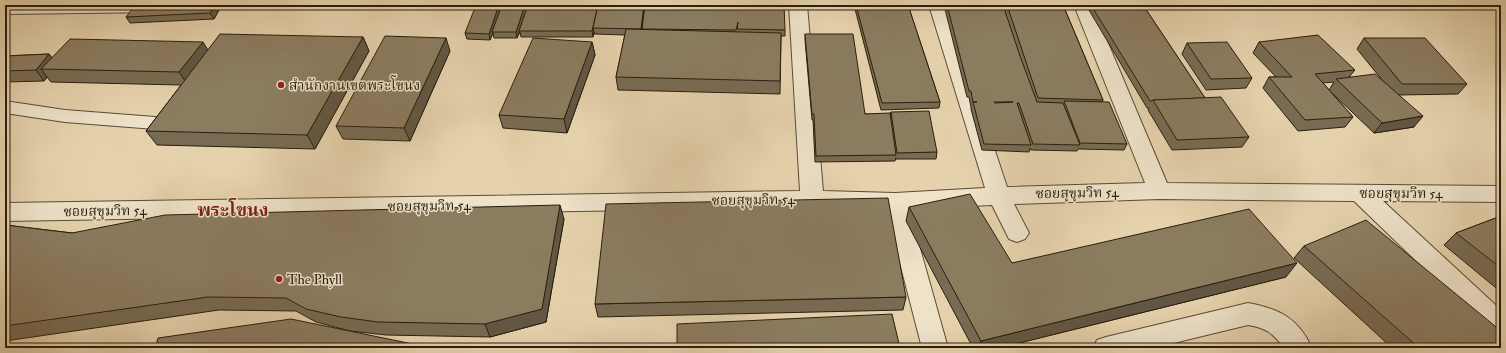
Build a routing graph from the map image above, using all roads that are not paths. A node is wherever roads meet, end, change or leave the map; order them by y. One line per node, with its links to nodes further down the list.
1 (798, 5): 12 (street)
2 (938, 5): 11 (street)
3 (1083, 5): 8 (street)
4 (180, 7): 5 (street)
5 (5, 9)
6 (5, 107): 7 (lane)
7 (155, 123)
8 (1159, 191): 9 (street, ซอยสุขุมวิท 54); 11 (street, ซอยสุขุมวิท 54)
9 (1360, 193): 10 (street, ซอยสุขุมวิท 54); 16 (street)
10 (1501, 194)
11 (998, 196): 13 (street, ซอยสุขุมวิท 54); 15 (street)
12 (812, 199): 13 (street, ซอยสุขุมวิท 54); 14 (street, ซอยสุขุมวิท 54)
13 (894, 201): 17 (street)
14 (5, 212)
15 (1017, 233)
16 (1501, 326)
17 (935, 348)
18 (1106, 348): 19 (street)
19 (1299, 348)

